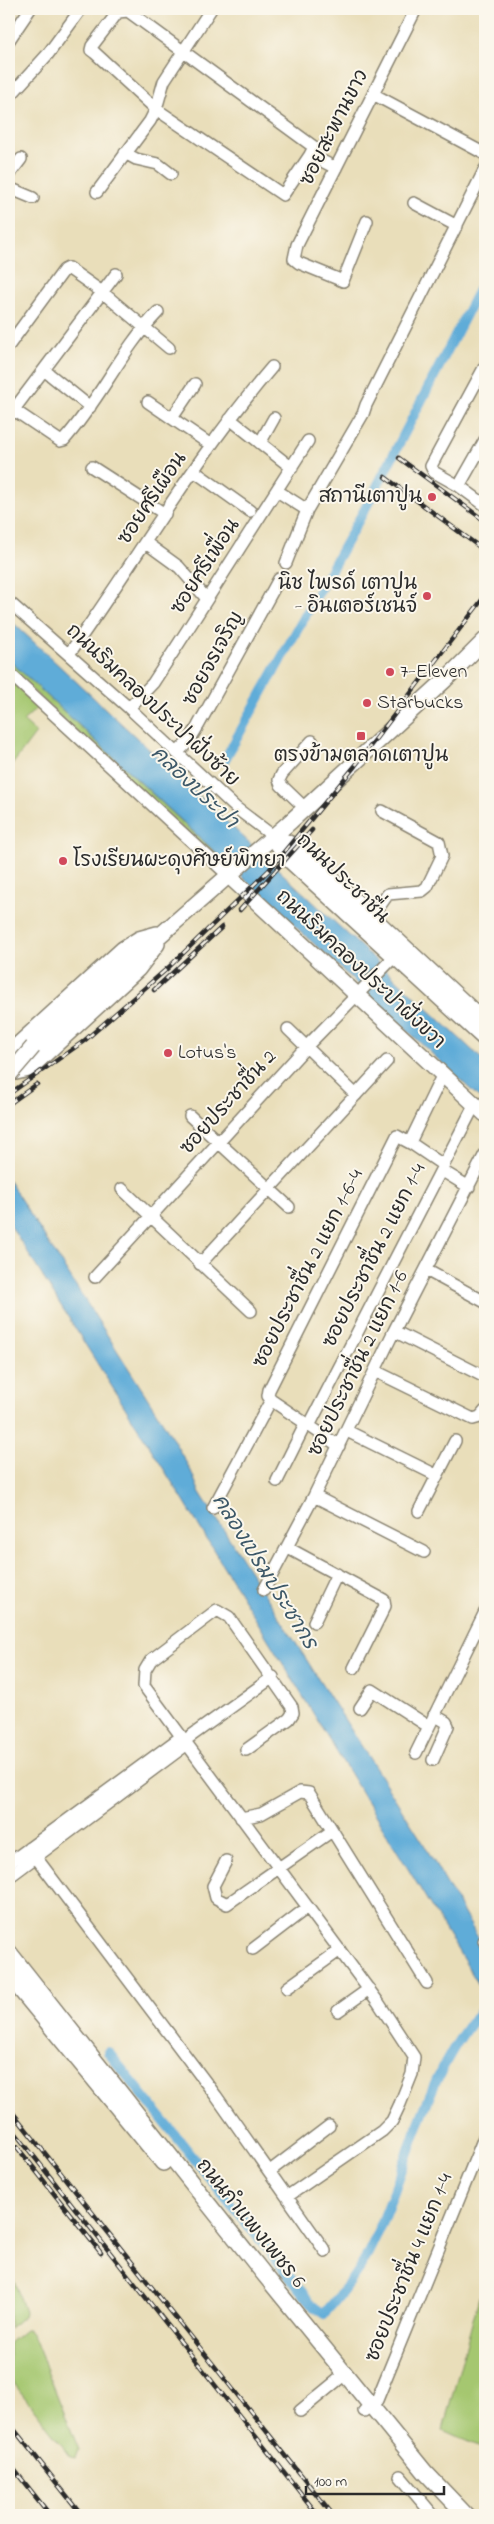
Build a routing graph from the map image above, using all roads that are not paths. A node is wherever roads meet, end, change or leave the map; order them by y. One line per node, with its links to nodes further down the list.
1 (30, 9): 5 (street)
2 (81, 9): 7 (street)
3 (211, 9): 6 (street)
4 (416, 9): 8 (street, ซอยสะพานขาว)
5 (9, 40)
6 (185, 51): 9 (street); 9 (street); 12 (street)
7 (9, 94)
8 (373, 94): 11 (street); 14 (street, ซอยสะพานขาว)
9 (156, 109): 10 (street); 12 (street)
10 (125, 153): 16 (street); 19 (street)
11 (485, 154)
12 (310, 155): 14 (street)
13 (21, 159): 17 (street)
14 (336, 168): 22 (street, ซอยสะพานขาว)
15 (485, 169): 23 (street)
16 (171, 174)
17 (9, 175)
18 (9, 188): 20 (street)
19 (97, 192)
20 (33, 198)
21 (414, 202): 23 (street)
22 (368, 221)
23 (457, 226): 50 (street)
24 (116, 274): 25 (street)
25 (102, 292): 27 (street); 28 (street); 32 (street)
26 (158, 312): 27 (street)
27 (144, 327): 29 (street); 35 (street)
28 (9, 345)
29 (169, 348)
30 (485, 366): 47 (street)
31 (272, 367): 39 (street, ซอยศรีเผือน)
32 (44, 370): 35 (street); 36 (street)
33 (195, 384): 37 (street)
34 (148, 402): 37 (street)
35 (90, 406): 36 (street)
36 (11, 413)
37 (172, 418): 43 (street)
38 (274, 418): 42 (street)
39 (230, 419): 42 (street); 43 (street, ซอยศรีเผือน)
40 (485, 440): 47 (street)
41 (308, 441): 45 (street, ซอยศรีเพื่อน)
42 (260, 443): 45 (street)
43 (211, 445): 46 (street, ซอยศรีเผือน)
44 (92, 467): 52 (street)
45 (292, 468): 56 (street, ซอยศรีเพื่อน)
46 (194, 471): 51 (street); 52 (street, ซอยศรีเผือน)
47 (459, 486): 49 (street)
48 (282, 494): 50 (street)
49 (485, 505)
50 (307, 510): 54 (street)
51 (250, 511)
52 (165, 514): 53 (street, ซอยศรีเผือน)
53 (146, 544): 56 (street); 59 (street, ซอยศรีเผือน)
54 (286, 563)
55 (280, 579): 63 (street, ซอยจรเจริญ)
56 (207, 599): 61 (street, ซอยศรีเพื่อน)
57 (9, 602): 59 (street, ถนนริมคลองประปาฝั่งซ้าย)
58 (485, 640): 64 (street)
59 (69, 654): 61 (street, ถนนริมคลองประปาฝั่งซ้าย)
60 (9, 672): 67 (street, ถนนริมคลองประปาฝั่งขวา)
61 (129, 708): 63 (street, ถนนริมคลองประปาฝั่งซ้าย)
62 (312, 740): 64 (street)
63 (177, 753): 66 (street, ถนนริมคลองประปาฝั่งซ้าย)
64 (305, 808): 66 (street)
65 (382, 811): 68 (street)
66 (273, 836): 67 (street); 68 (street, ถนนประชาชื่น); 70 (street, ถนนประชาชื่น)
67 (231, 874): 69 (street); 71 (street, ถนนริมคลองประปาฝั่งขวา)
68 (372, 918): 72 (street, ถนนประชาชื่น)
69 (163, 932): 76 (street); 77 (street); 79 (street)
70 (390, 961): 71 (street, ซอยประชาชื่น 2); 74 (street, ถนนประชาชื่น)
71 (359, 994): 75 (street, ซอยประชาชื่น 2); 80 (street, ถนนริมคลองประปาฝั่งขวา)
72 (485, 1022)
73 (288, 1029): 75 (street)
74 (485, 1038)
75 (307, 1046): 82 (street); 85 (street, ซอยประชาชื่น 2)
76 (33, 1047): 79 (street, bridge); 81 (street, bridge)
77 (9, 1053)
78 (387, 1061): 82 (street)
79 (9, 1067)
80 (443, 1074): 83 (street, ถนนริมคลองประปาฝั่งขวา); 86 (street)
81 (9, 1075)
82 (356, 1095): 91 (street)
83 (480, 1109): 88 (street, ซอยประชาชื่น 2 แยก 1-4)
84 (190, 1116): 85 (street)
85 (219, 1142): 91 (street); 93 (street, ซอยประชาชื่น 2)
86 (412, 1144): 88 (street); 102 (street, ซอยประชาชื่น 2 แยก 1-6-4)
87 (485, 1154): 89 (street, ซอยประชาชื่น 2 แยก 1-6)
88 (442, 1168): 89 (street); 104 (street, ซอยประชาชื่น 2 แยก 1-4)
89 (468, 1187): 95 (street, ซอยประชาชื่น 2 แยก 1-6)
90 (122, 1189): 93 (street)
91 (270, 1190): 92 (street); 94 (street)
92 (289, 1207)
93 (151, 1216): 94 (street); 96 (street, ซอยประชาชื่น 2)
94 (200, 1264): 98 (street)
95 (426, 1270): 97 (street); 99 (street, ซอยประชาชื่น 2 แยก 1-6)
96 (95, 1277)
97 (485, 1302)
98 (251, 1312)
99 (394, 1331): 100 (street, ซอยประชาชื่น 2 แยก 1-6); 101 (street)
100 (375, 1372): 103 (street); 105 (street, ซอยประชาชื่น 2 แยก 1-6)
101 (485, 1377)
102 (271, 1400): 104 (street, ซอยประชาชื่น 2 แยก 1-6-4); 111 (street)
103 (485, 1411)
104 (307, 1425): 107 (street, ซอยประชาชื่น 2 แยก 1-6-4); 109 (street, ซอยประชาชื่น 2 แยก 1-4)
105 (347, 1431): 107 (street, ซอยประชาชื่น 2 แยก 1-6); 108 (street)
106 (455, 1441): 108 (street)
107 (339, 1446): 110 (street, ซอยประชาชื่น 2 แยก 1-6)
108 (436, 1475): 112 (street)
109 (277, 1482)
110 (314, 1496): 113 (street, ซอยประชาชื่น 2 แยก 1-6); 114 (street)
111 (213, 1508)
112 (419, 1511)
113 (288, 1548): 115 (street); 116 (street, ซอยประชาชื่น 2 แยก 1-6)
114 (424, 1552)
115 (337, 1574): 118 (street); 119 (street)
116 (264, 1590)
117 (485, 1612): 122 (street)
118 (314, 1622)
119 (354, 1668)
120 (272, 1677): 124 (street); 124 (street); 125 (street)
121 (360, 1708): 123 (street)
122 (434, 1715): 123 (street); 127 (street)
123 (428, 1726): 126 (street)
124 (184, 1741): 128 (street); 130 (street)
125 (246, 1750)
126 (416, 1753)
127 (433, 1760)
128 (242, 1818): 129 (street); 133 (street)
129 (332, 1831): 133 (street); 140 (street)
130 (32, 1852): 132 (street); 134 (street); 146 (street)
131 (226, 1861): 133 (street)
132 (9, 1863)
133 (278, 1868): 135 (street)
134 (9, 1877)
135 (308, 1907): 136 (street); 137 (street)
136 (253, 1948)
137 (340, 1950): 141 (street); 142 (street)
138 (9, 1952): 150 (street, ถนนกำแพงเพชร 6)
139 (9, 1976): 149 (street, ถนนกำแพงเพชร 6)
140 (427, 1983)
141 (287, 1988)
142 (369, 1989): 143 (street); 147 (street)
143 (338, 2011)
144 (329, 2126): 146 (street)
145 (485, 2135): 150 (street, ซอยประชาชื่น 4 แยก 1-4)
146 (270, 2171): 147 (street)
147 (288, 2196): 148 (street)
148 (325, 2251)
149 (339, 2379): 150 (street, ถนนกำแพงเพชร 6); 151 (street)
150 (368, 2408): 154 (street, ถนนกำแพงเพชร 6); 155 (street, ถนนกำแพงเพชร 6)
151 (300, 2411)
152 (400, 2476): 153 (street)
153 (433, 2515)
154 (453, 2515)
155 (466, 2515)

